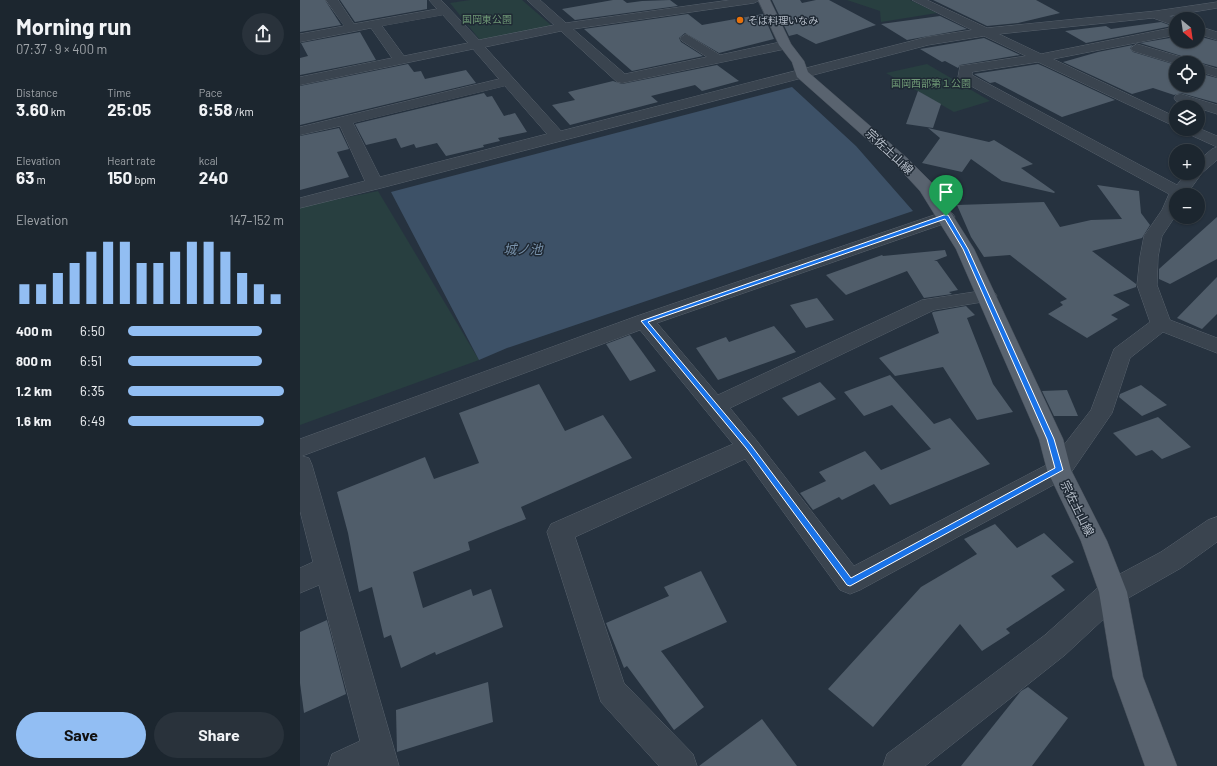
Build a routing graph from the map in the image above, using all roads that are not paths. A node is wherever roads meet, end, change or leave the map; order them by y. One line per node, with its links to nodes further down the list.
1 (332, 0): 14 (street)
2 (435, 0): 9 (street)
3 (754, 0): 13 (street)
4 (764, 0): 23 (main road, 宗佐土山線)
5 (918, 0): 15 (street)
6 (552, 1): 7 (street)
7 (536, 2): 13 (street)
8 (1217, 5): 10 (street)
9 (445, 11): 12 (street); 22 (street)
10 (1154, 14): 11 (street); 15 (street)
11 (1169, 19)
12 (374, 24): 14 (street); 29 (street)
13 (563, 27): 22 (street); 26 (street)
14 (351, 28): 19 (street)
15 (985, 32): 27 (street); 32 (street)
16 (1169, 32): 21 (street)
17 (1205, 32): 18 (street)
18 (1217, 36)
19 (300, 38)
20 (686, 38): 26 (street)
21 (1124, 41): 25 (street); 27 (street)
22 (477, 44): 29 (street); 34 (street)
23 (785, 45): 26 (street); 32 (main road, 宗佐土山線)
24 (1137, 48): 25 (street)
25 (1152, 55): 28 (street)
26 (716, 58)
27 (1040, 58): 37 (street); 48 (street)
28 (1169, 59)
29 (400, 60): 33 (street)
30 (1205, 68): 31 (street)
31 (1217, 73)
32 (802, 74): 40 (street); 51 (main road, 宗佐土山線)
33 (300, 81)
34 (508, 81): 38 (street); 40 (street)
35 (1181, 98): 36 (street)
36 (1217, 110)
37 (1169, 120)
38 (345, 122): 39 (street); 46 (street)
39 (300, 131)
40 (557, 136): 46 (street)
41 (1204, 136): 42 (street)
42 (1217, 142)
43 (1217, 152): 44 (street)
44 (1205, 163)
45 (1189, 180): 47 (street)
46 (374, 185): 49 (street)
47 (1182, 188)
48 (1169, 191)
49 (300, 203)
50 (1169, 213): 54 (street)
51 (946, 216): 52 (main road, 宗佐土山線); 53 (street)
52 (987, 296): 56 (street); 60 (main road, 宗佐土山線)
53 (644, 321): 56 (street); 58 (street)
54 (1161, 324): 55 (street); 60 (street)
55 (1217, 346)
56 (715, 406): 57 (street)
57 (749, 447): 60 (street); 67 (street)
58 (300, 448)
59 (300, 465): 62 (street)
60 (1059, 470): 64 (main road, 宗佐土山線)
61 (1217, 528): 64 (street)
62 (329, 568): 63 (street); 65 (street)
63 (300, 581)
64 (1113, 592): 68 (street); 69 (main road, 宗佐土山線)
65 (380, 757): 66 (street)
66 (344, 766)
67 (681, 766)
68 (899, 766)
69 (1161, 766)

